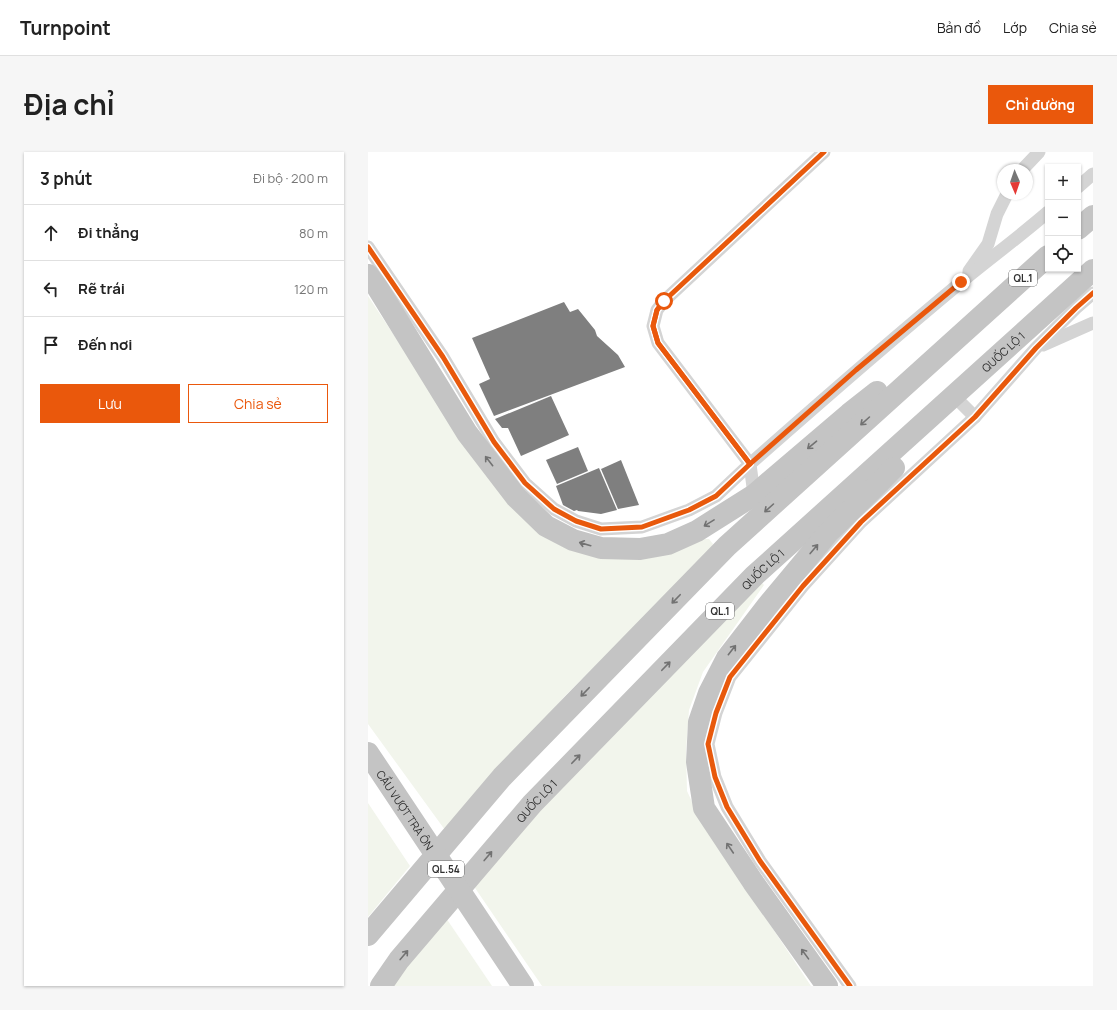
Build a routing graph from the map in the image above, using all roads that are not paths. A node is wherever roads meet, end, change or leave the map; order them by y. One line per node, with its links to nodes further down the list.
1 (824, 152): 21 (street)
2 (1039, 152): 3 (street)
3 (1028, 164)
4 (1093, 174): 5 (street)
5 (1081, 184)
6 (1004, 200): 15 (street)
7 (1045, 215): 15 (street)
8 (1093, 216): 9 (highway)
9 (1081, 226)
10 (368, 247): 21 (street)
11 (1045, 259): 17 (highway, QL.1)
12 (1093, 270): 20 (highway, QUỐC LỘ 1 / QL.1)
13 (1093, 273): 20 (highway)
14 (368, 275): 22 (highway, one-way to 14)
15 (961, 282): 21 (street)
16 (1093, 294): 19 (street)
17 (998, 300): 22 (highway, one-way to 22); 24 (highway, QL.1, one-way to 24)
18 (1093, 322): 19 (street)
19 (1036, 348): 20 (street)
20 (963, 405): 25 (highway, QUỐC LỘ 1 / QL.1, one-way to 20); 27 (highway, one-way to 20); 28 (street)
21 (750, 464): 22 (street)
22 (754, 495)
23 (368, 753): 26 (highway, CẦU VƯỢT TRÀ ÔN / QL.54, bridge)
24 (368, 935)
25 (381, 986)
26 (523, 986)
27 (828, 986)
28 (850, 986)

